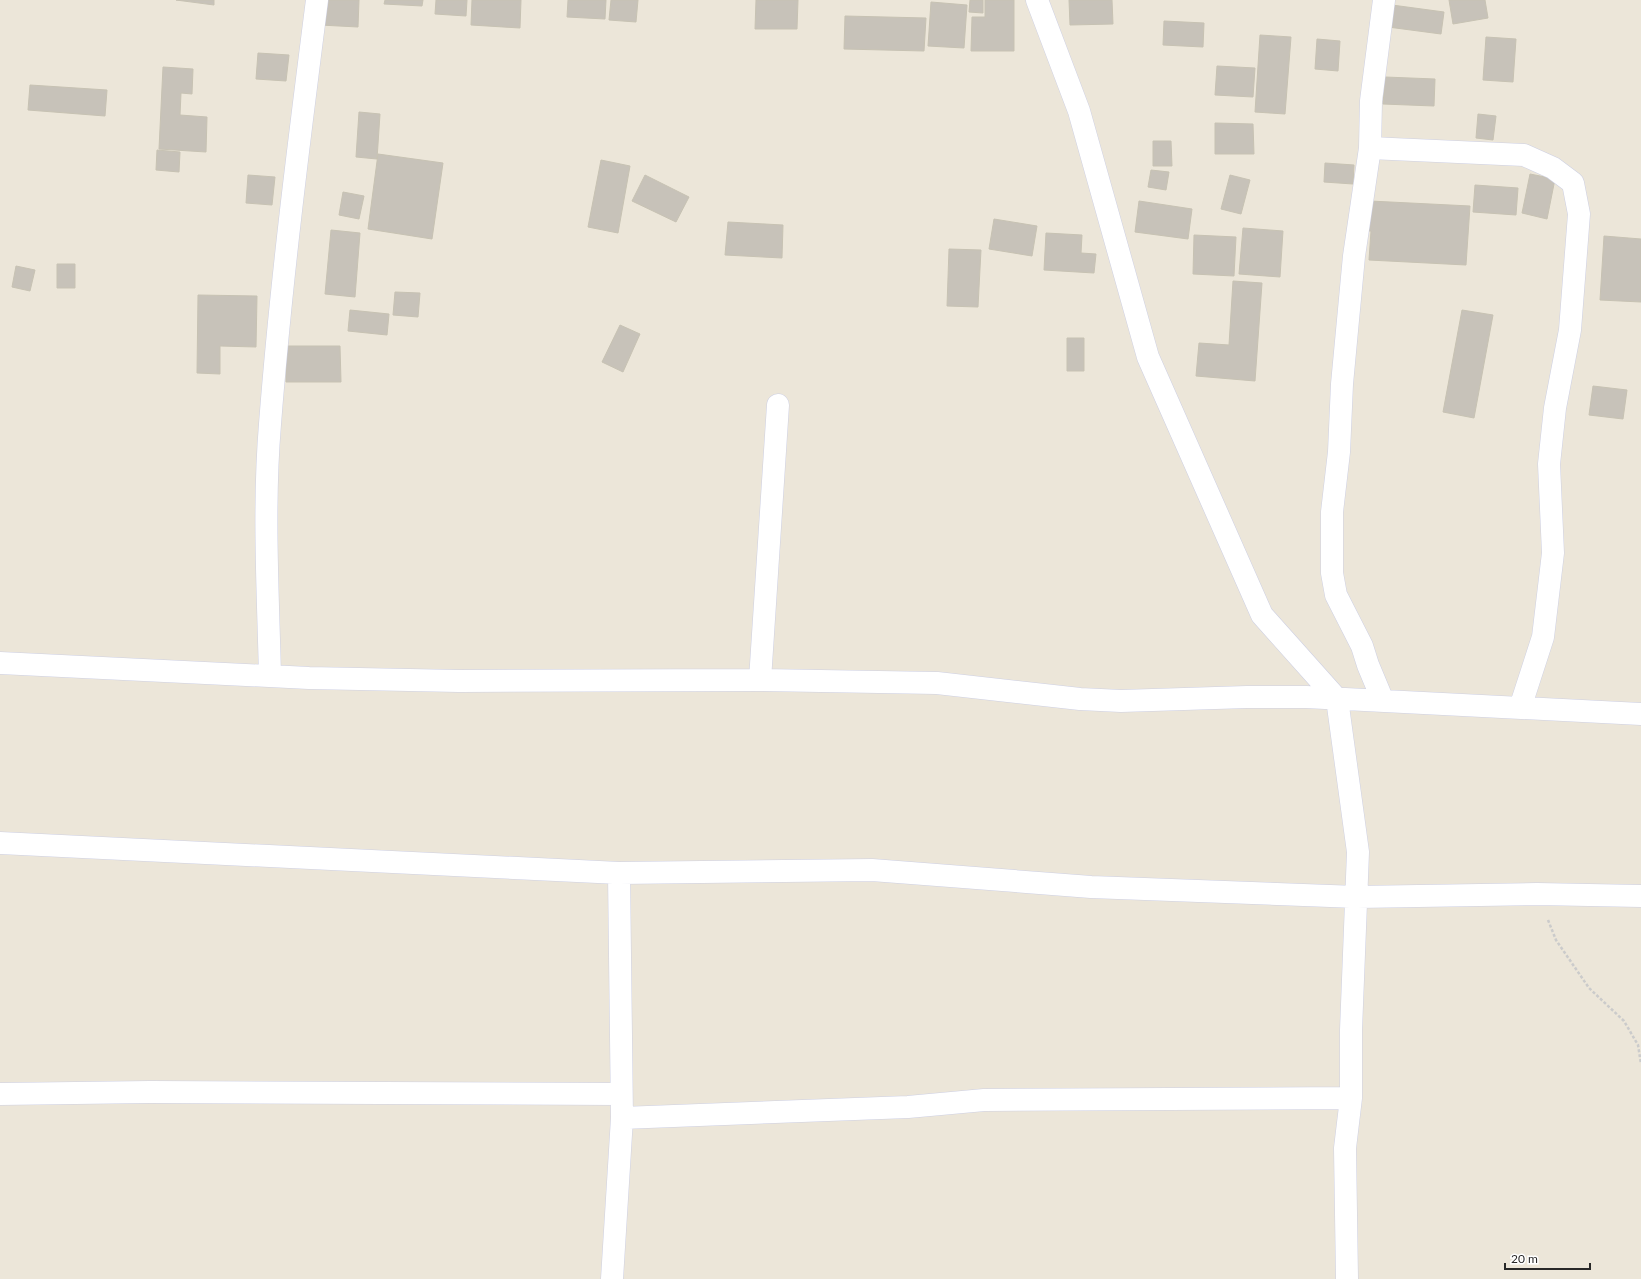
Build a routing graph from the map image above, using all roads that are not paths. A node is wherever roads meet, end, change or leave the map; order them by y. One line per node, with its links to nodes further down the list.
1 (317, 0): 7 (street)
2 (1037, 0): 9 (street)
3 (1384, 0): 4 (street)
4 (1370, 148): 10 (street); 11 (street)
5 (778, 405): 8 (street)
6 (0, 662): 7 (street)
7 (270, 676): 8 (street)
8 (760, 680): 9 (street)
9 (1337, 699): 10 (street); 16 (street)
10 (1383, 701): 11 (street)
11 (1520, 708): 12 (street)
12 (1641, 714)
13 (0, 843): 14 (street)
14 (619, 872): 16 (street); 18 (street)
15 (1641, 896): 16 (street)
16 (1357, 897): 19 (street)
17 (0, 1094): 18 (street)
18 (621, 1094): 20 (street)
19 (1351, 1098): 20 (street); 22 (street)
20 (622, 1118): 21 (street)
21 (612, 1279)
22 (1347, 1279)

